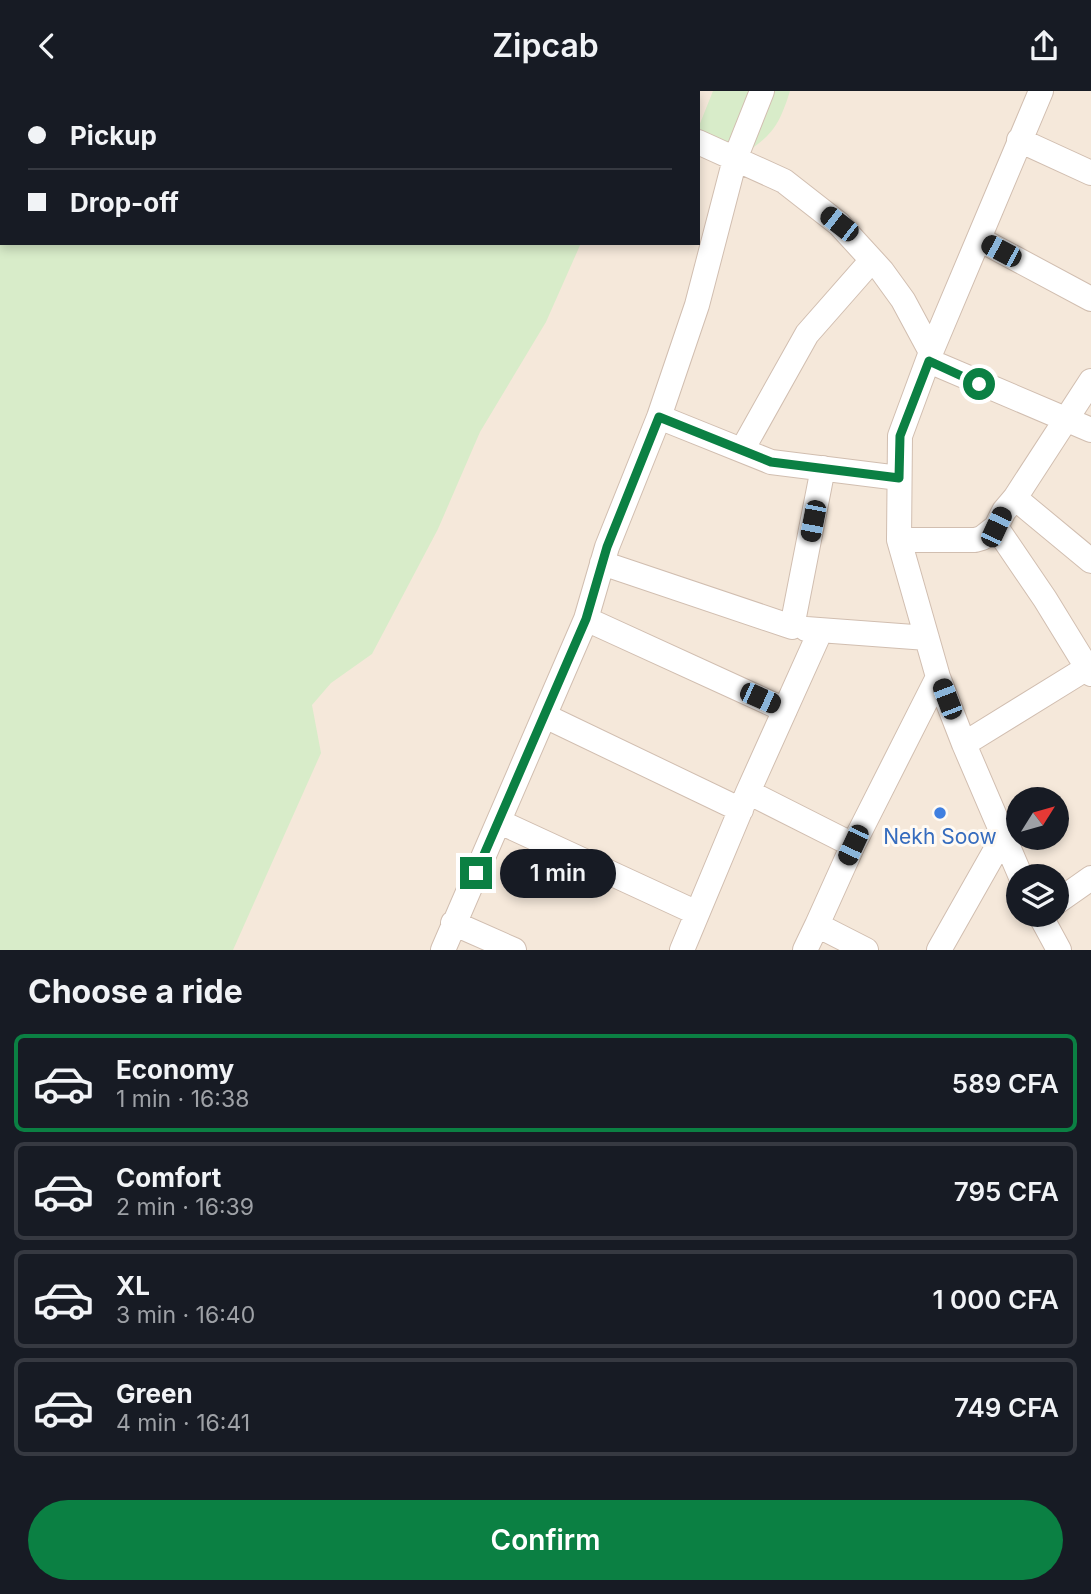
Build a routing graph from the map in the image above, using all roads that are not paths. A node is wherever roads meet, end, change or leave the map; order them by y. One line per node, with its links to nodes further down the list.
1 (762, 91): 5 (street)
2 (1041, 91): 3 (street)
3 (1019, 140): 6 (street); 7 (street)
4 (700, 143): 5 (street)
5 (735, 159): 8 (street); 12 (street)
6 (1091, 173)
7 (979, 239): 9 (street); 10 (street)
8 (872, 260): 10 (street); 15 (street)
9 (1091, 299)
10 (930, 357): 13 (street); 17 (street)
11 (1091, 381): 13 (street)
12 (659, 417): 15 (street); 22 (street)
13 (1068, 419): 14 (street); 18 (street)
14 (1091, 430)
15 (742, 450): 16 (street)
16 (823, 468): 17 (street); 24 (street)
17 (899, 478): 20 (street)
18 (1015, 498): 19 (street); 21 (street)
19 (996, 527): 20 (street); 27 (street)
20 (900, 540): 26 (street)
21 (1091, 561)
22 (602, 563): 23 (street); 24 (street)
23 (586, 619): 29 (street); 30 (street)
24 (792, 627): 25 (street)
25 (820, 632): 26 (street); 29 (street)
26 (927, 638): 28 (street)
27 (1089, 671): 31 (street)
28 (938, 677): 31 (street); 35 (street)
29 (785, 710): 32 (street)
30 (545, 716): 32 (street); 33 (street)
31 (964, 744): 34 (street)
32 (744, 801): 35 (street); 39 (street)
33 (500, 822): 39 (street); 40 (street)
34 (1003, 837): 36 (street); 48 (street)
35 (853, 845): 41 (street)
36 (1015, 864)
37 (1091, 878): 38 (street)
38 (1069, 894)
39 (697, 913): 45 (street)
40 (453, 923): 43 (street); 44 (street)
41 (817, 925): 46 (street); 47 (street)
42 (1047, 927): 49 (street)
43 (443, 950)
44 (514, 950)
45 (682, 950)
46 (805, 950)
47 (866, 950)
48 (940, 950)
49 (1059, 950)

